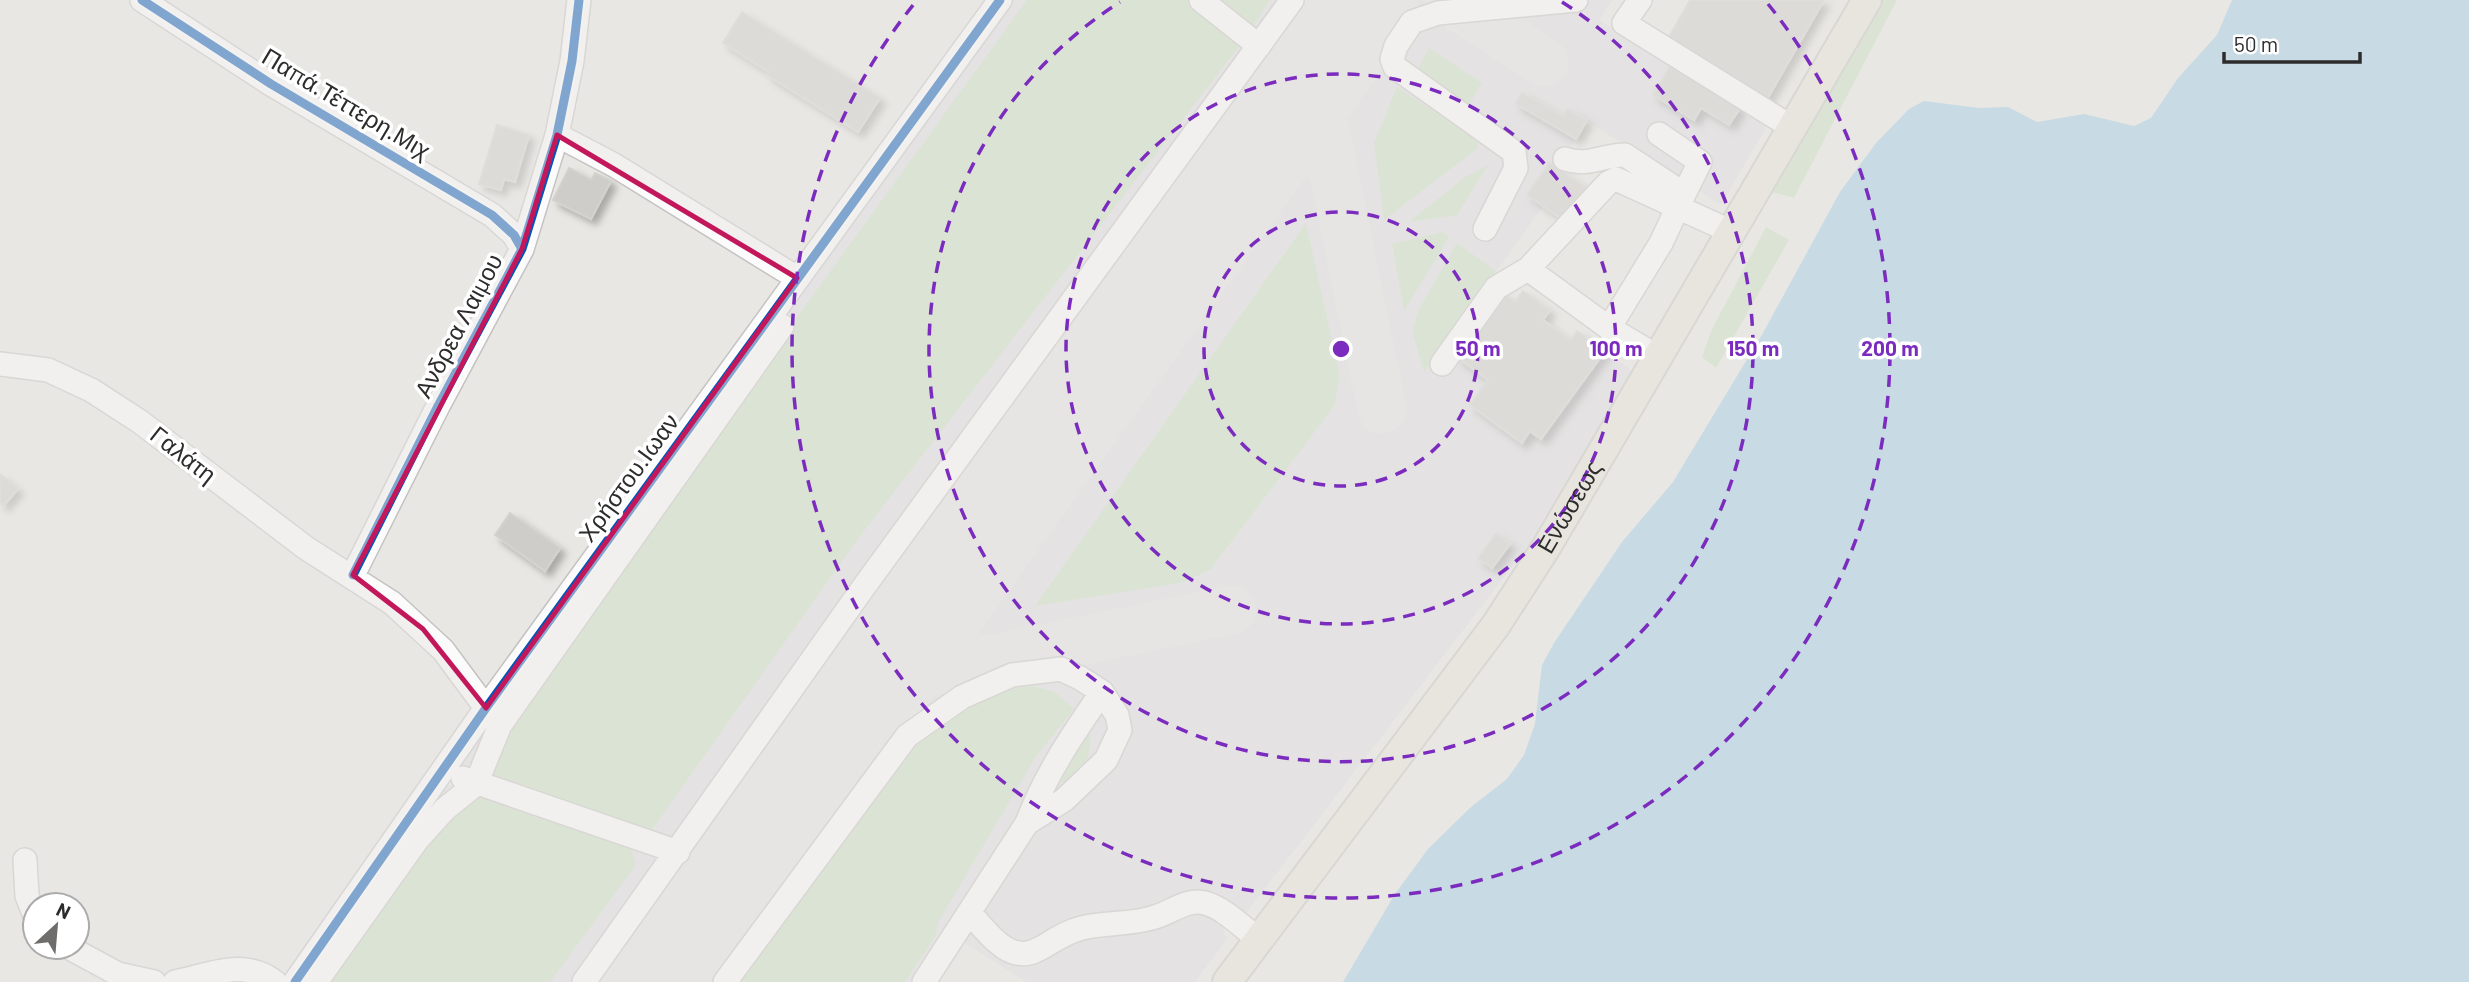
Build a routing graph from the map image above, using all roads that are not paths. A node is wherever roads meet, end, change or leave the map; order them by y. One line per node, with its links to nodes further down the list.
1 (142, 0): 18 (street, Παπά.Τέττερη.Μιχ)
2 (579, 0): 13 (street, Ανδρεα Λαιμου)
3 (1000, 0): 20 (street, Χρήστου.Ιωαν)
4 (1013, 0): 29 (street)
5 (1201, 0): 10 (street)
6 (1292, 0): 10 (street)
7 (1576, 0): 16 (street)
8 (1640, 0): 11 (street)
9 (1867, 0): 11 (main road, Ενώσεως)
10 (1259, 46): 31 (street)
11 (1793, 128): 17 (main road, Ενώσεως)
12 (1659, 134): 15 (street)
13 (557, 135): 18 (street, Ανδρεα Λαιμου); 20 (street)
14 (1565, 159): 15 (street)
15 (1682, 200): 17 (street); 19 (street); 21 (street)
16 (1485, 229)
17 (1732, 232): 22 (main road, Ενώσεως)
18 (522, 248): 25 (street, Ανδρεα Λαιμου)
19 (1528, 269): 21 (street); 24 (street)
20 (797, 278): 27 (street, Χρήστου.Ιωαν)
21 (1609, 328): 22 (street)
22 (1658, 357): 35 (main road, Ενώσεως)
23 (0, 364): 25 (street, Γαλάτη)
24 (1442, 364)
25 (353, 575): 27 (street, Γαλάτη)
26 (1102, 692): 30 (street); 30 (street); 43 (street)
27 (486, 708): 28 (street, Χρήστου.Ιωαν)
28 (446, 770): 29 (street); 40 (street, Χρήστου.Ιωαν)
29 (477, 784): 31 (street); 41 (street)
30 (1027, 824): 34 (street)
31 (678, 852): 42 (street)
32 (25, 860): 33 (street)
33 (27, 891)
34 (970, 914): 35 (street); 44 (street)
35 (1258, 939): 45 (main road, Ενώσεως)
36 (91, 959): 37 (street)
37 (153, 982)
38 (175, 982): 39 (street)
39 (275, 982)
40 (295, 982)
41 (316, 982)
42 (584, 982)
43 (725, 982)
44 (924, 982)
45 (1227, 982)

